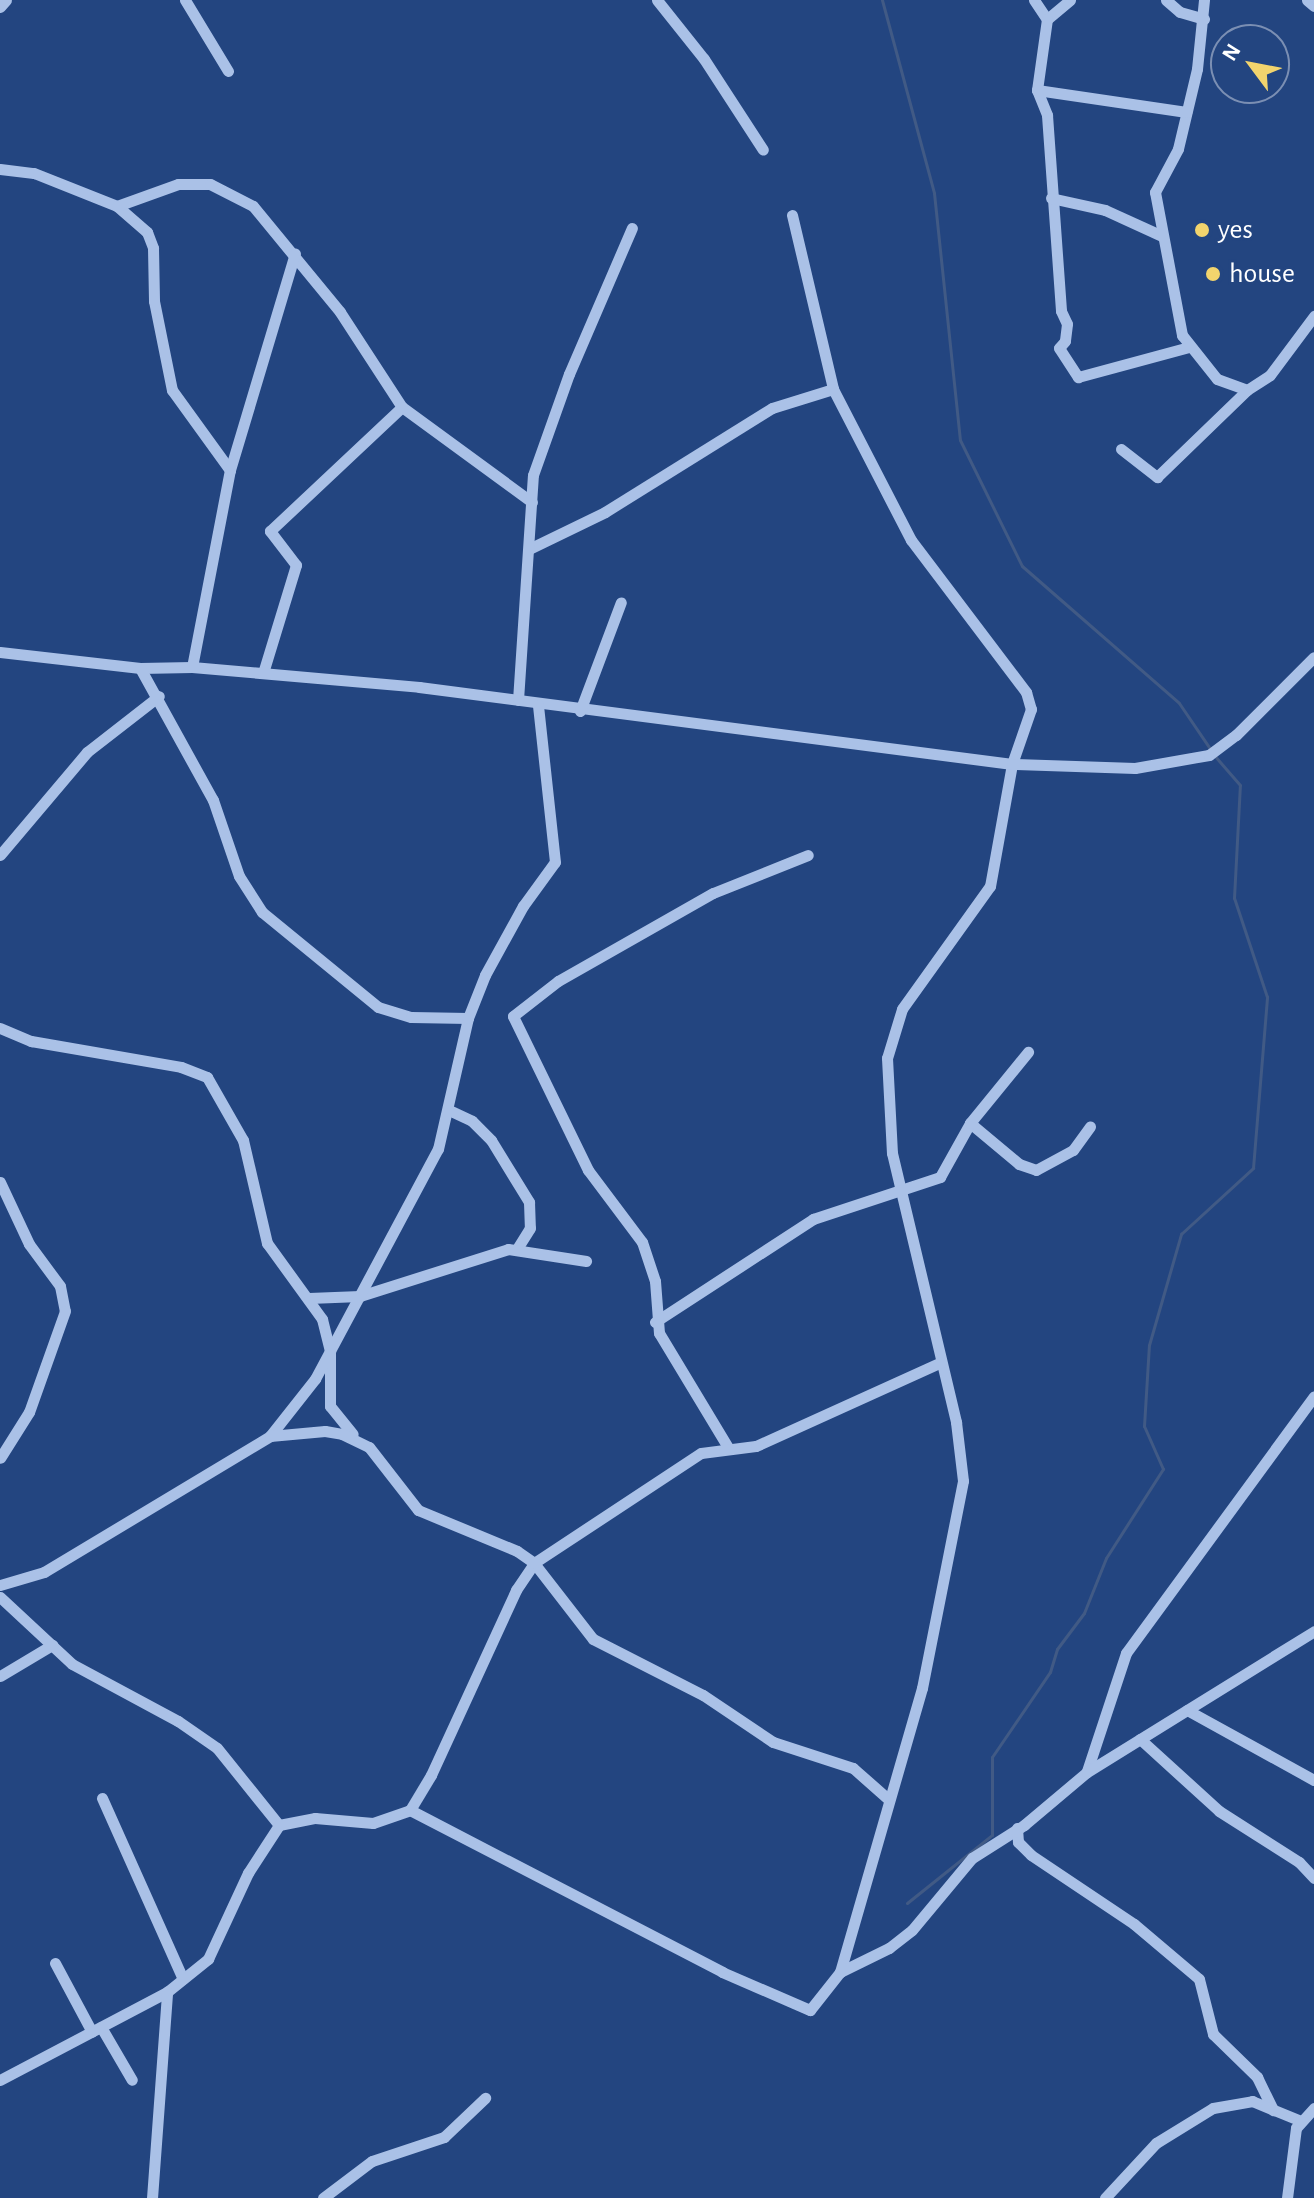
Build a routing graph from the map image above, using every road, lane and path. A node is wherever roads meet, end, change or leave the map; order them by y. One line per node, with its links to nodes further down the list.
1 (6, 0): 10 (street)
2 (185, 0): 13 (street)
3 (657, 0): 16 (street)
4 (1034, 0): 11 (street)
5 (1070, 0): 11 (street)
6 (1166, 0): 12 (street)
7 (1204, 0): 12 (street)
8 (1307, 0): 9 (street)
9 (1314, 6)
10 (0, 7)
11 (1047, 19): 14 (street)
12 (1204, 19): 15 (street)
13 (228, 71)
14 (1037, 90): 15 (street); 18 (street)
15 (1186, 112): 22 (street)
16 (763, 150)
17 (0, 169): 19 (street)
18 (1051, 198): 22 (street); 25 (street)
19 (117, 206): 23 (street); 30 (street)
20 (792, 215): 26 (street)
21 (632, 228): 31 (street)
22 (1162, 236): 25 (street)
23 (295, 254): 28 (street); 30 (street)
24 (1314, 316): 27 (street)
25 (1189, 347): 27 (street)
26 (833, 389): 32 (street); 43 (street)
27 (1247, 390): 29 (street)
28 (402, 407): 31 (street); 38 (street)
29 (1121, 449)
30 (230, 470): 36 (street)
31 (532, 502): 32 (street)
32 (531, 548): 40 (street)
33 (621, 602): 42 (street)
34 (0, 652): 37 (street)
35 (1314, 657): 43 (street)
36 (192, 667): 37 (street); 38 (street)
37 (140, 668): 39 (street)
38 (263, 673): 40 (street)
39 (159, 696): 44 (street); 46 (street)
40 (518, 700): 41 (street)
41 (538, 705): 42 (street); 46 (street)
42 (580, 711): 43 (street)
43 (1012, 764): 53 (street)
44 (0, 855)
45 (808, 855): 58 (street)
46 (468, 1018): 49 (street)
47 (0, 1028): 57 (street)
48 (1028, 1052): 50 (street)
49 (451, 1111): 54 (street); 56 (street)
50 (970, 1123): 51 (street); 53 (street)
51 (1090, 1127)
52 (0, 1182): 65 (street)
53 (901, 1189): 58 (street); 60 (street)
54 (517, 1249): 55 (street); 56 (street)
55 (586, 1261)
56 (360, 1296): 57 (street); 59 (street)
57 (309, 1298): 59 (street)
58 (655, 1322): 64 (street)
59 (330, 1352): 62 (street); 63 (street)
60 (941, 1362): 64 (street); 77 (street)
61 (1314, 1396): 74 (street)
62 (270, 1436): 63 (street); 67 (street)
63 (369, 1447): 66 (street)
64 (729, 1449): 66 (street)
65 (0, 1458)
66 (534, 1563): 77 (street); 78 (street)
67 (0, 1585)
68 (0, 1597): 70 (street)
69 (1314, 1631): 72 (street)
70 (52, 1645): 71 (street); 79 (street)
71 (0, 1676)
72 (1187, 1710): 73 (street); 75 (street)
73 (1140, 1739): 74 (street); 81 (street)
74 (1087, 1772): 80 (street)
75 (1314, 1780)
76 (102, 1798): 84 (street)
77 (888, 1799): 83 (street)
78 (410, 1810): 79 (street); 83 (street)
79 (279, 1825): 84 (street)
80 (1017, 1828): 83 (street); 91 (street)
81 (1314, 1878)
82 (55, 1963): 86 (street)
83 (840, 1972)
84 (183, 1979): 85 (street)
85 (167, 1992): 86 (street); 93 (street)
86 (97, 2029): 87 (street); 88 (street)
87 (0, 2080)
88 (132, 2080)
89 (485, 2098): 94 (street)
90 (1314, 2108): 92 (street)
91 (1273, 2110): 92 (street); 95 (street)
92 (1301, 2121): 96 (street)
93 (152, 2198)
94 (323, 2198)
95 (1105, 2198)
96 (1287, 2198)

